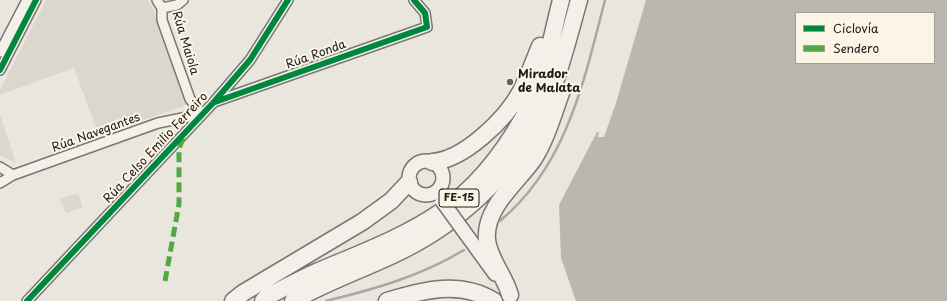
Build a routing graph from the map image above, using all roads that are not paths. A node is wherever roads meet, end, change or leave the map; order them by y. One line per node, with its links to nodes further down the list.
1 (27, 0): 10 (street)
2 (36, 0): 11 (street)
3 (183, 0): 9 (street)
4 (288, 0): 12 (street, Rúa Celso Emilio Ferreiro)
5 (414, 0): 12 (street, Rúa Ronda)
6 (579, 0): 24 (highway, FE-15)
7 (584, 0): 20 (highway)
8 (561, 3): 14 (highway); 23 (highway, FE-15)
9 (159, 4): 13 (street, Rúa Maiola)
10 (0, 52)
11 (0, 70)
12 (213, 103): 13 (street, Rúa Celso Emilio Ferreiro)
13 (202, 114): 16 (street, Rúa Navegantes); 21 (street, Rúa Celso Emilio Ferreiro)
14 (432, 162): 17 (main road); 19 (main road)
15 (0, 167): 16 (street)
16 (13, 175): 18 (street, Rúa Navegantes)
17 (409, 182): 19 (main road); 22 (highway)
18 (0, 183)
19 (439, 196): 20 (main road, bridge)
20 (512, 298)
21 (27, 301)
22 (233, 301)
23 (263, 301)
24 (293, 301)
25 (387, 301): 26 (highway)
26 (494, 301)

